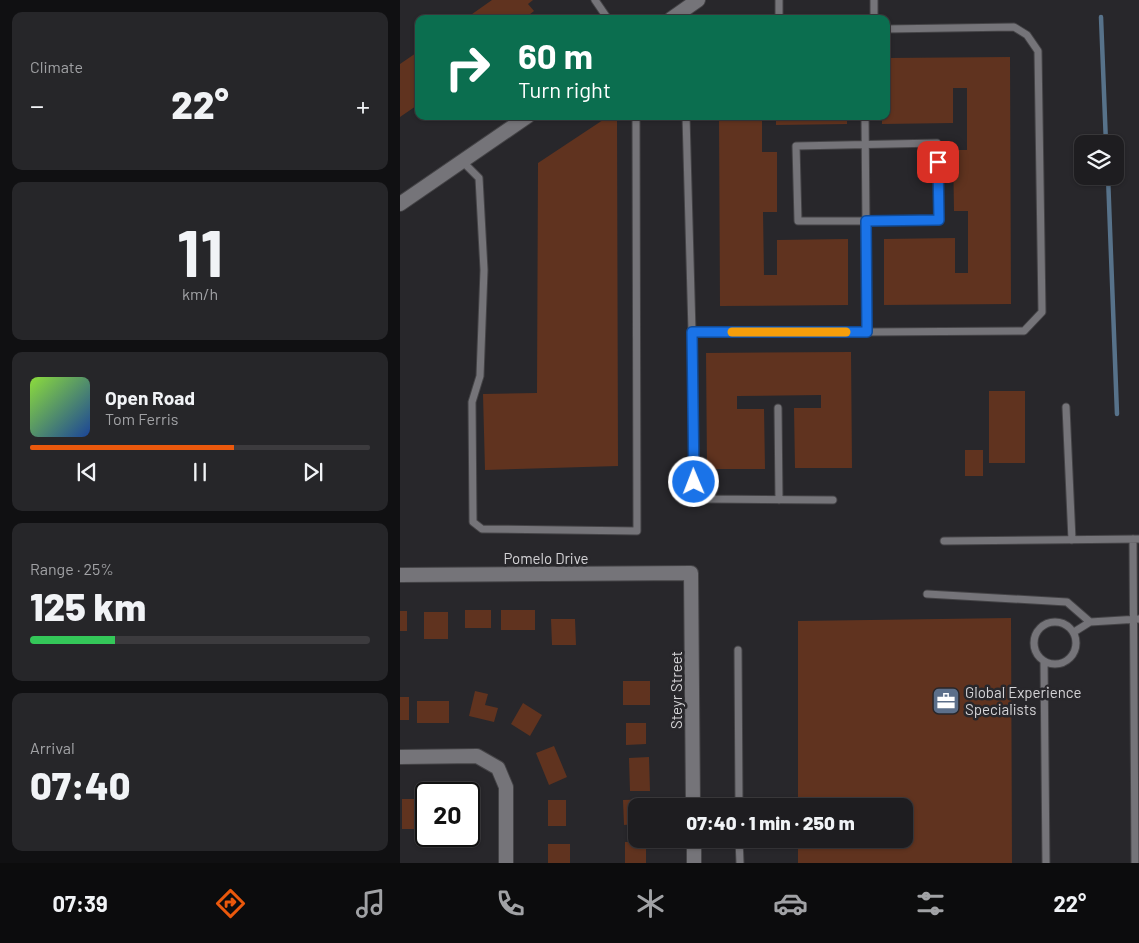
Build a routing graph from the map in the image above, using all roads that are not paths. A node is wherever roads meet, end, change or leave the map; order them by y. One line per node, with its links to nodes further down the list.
1 (595, 0): 5 (lane)
2 (698, 0): 6 (street)
3 (779, 0): 7 (lane)
4 (874, 0): 8 (lane)
5 (605, 15)
6 (677, 15)
7 (779, 15)
8 (874, 15)
9 (890, 29): 19 (lane)
10 (522, 120): 15 (street)
11 (636, 120): 15 (lane)
12 (686, 120): 18 (lane)
13 (865, 120): 14 (lane)
14 (864, 144): 17 (lane); 17 (lane); 17 (lane)
15 (462, 161): 16 (street)
16 (400, 204)
17 (866, 221): 19 (lane)
18 (692, 332): 19 (lane); 22 (lane)
19 (867, 332)
20 (1066, 407): 25 (lane)
21 (778, 408): 22 (lane)
22 (779, 500): 23 (lane)
23 (833, 500)
24 (1136, 539): 25 (lane); 30 (lane)
25 (1072, 540): 26 (lane)
26 (944, 541)
27 (691, 573): 28 (street, Pomelo Drive); 36 (street, Steyr Street)
28 (400, 575)
29 (927, 594): 31 (lane)
30 (1136, 619): 31 (lane); 44 (lane)
31 (1090, 622): 32 (lane)
32 (1074, 632): 34 (lane); 34 (lane)
33 (738, 650): 37 (lane)
34 (1044, 661): 43 (lane)
35 (400, 757): 40 (street)
36 (693, 798)
37 (739, 798)
38 (694, 848): 41 (street)
39 (739, 848): 42 (lane)
40 (506, 863)
41 (694, 863)
42 (740, 863)
43 (1046, 863)
44 (1135, 863)

